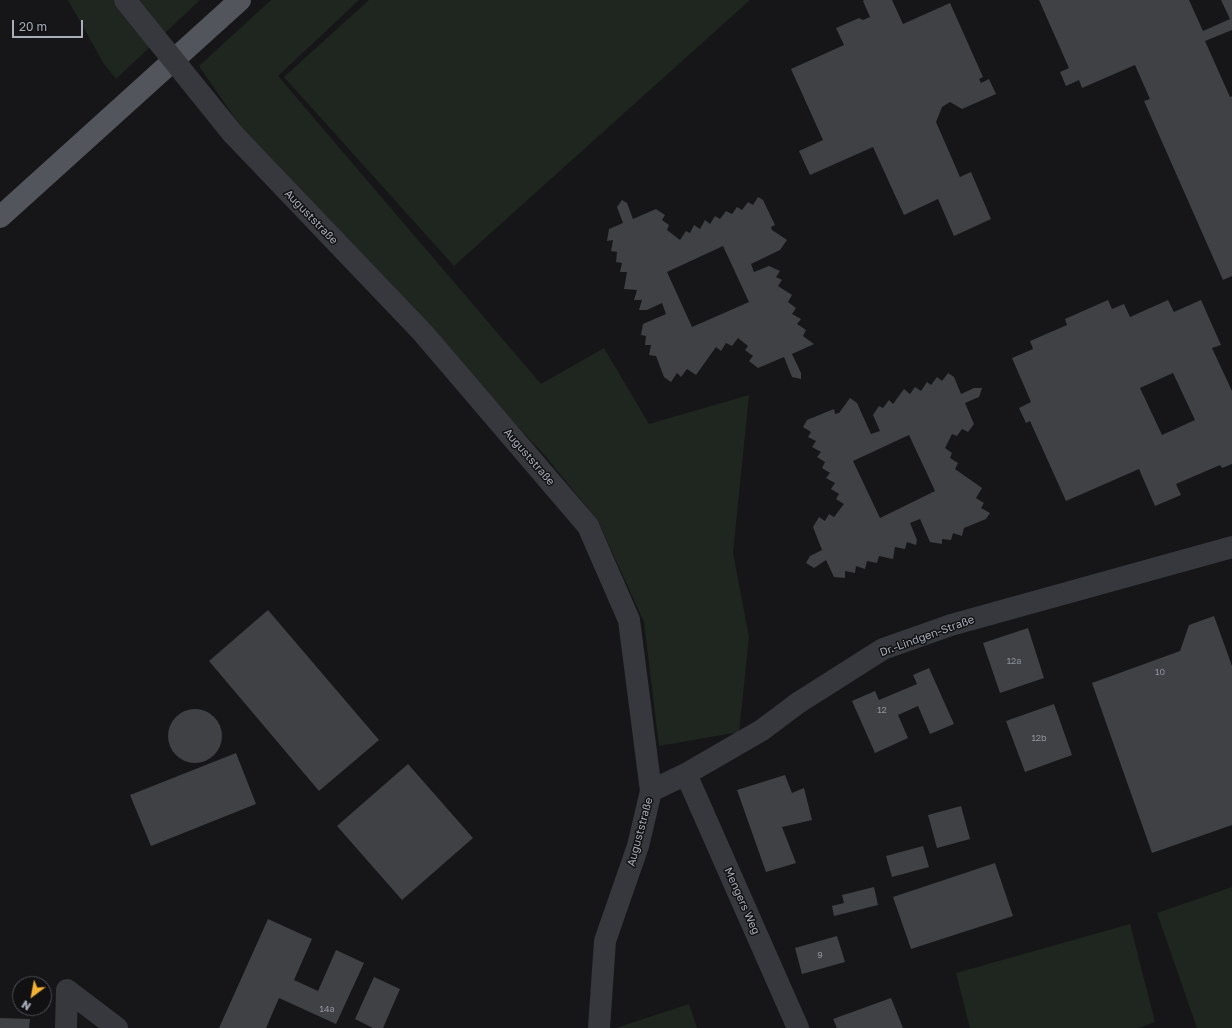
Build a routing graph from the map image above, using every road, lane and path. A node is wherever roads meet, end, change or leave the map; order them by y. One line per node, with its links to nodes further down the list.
1 (125, 0): 6 (street, Auguststraße, bridge)
2 (240, 0): 3 (main road)
3 (0, 217)
4 (1232, 547): 5 (street, Dr.-Lindgen-Straße)
5 (686, 774): 6 (street, Dr.-Lindgen-Straße); 10 (street, Mengers Weg)
6 (651, 791): 9 (street, Auguststraße)
7 (66, 1028): 8 (street)
8 (117, 1028)
9 (599, 1028)
10 (798, 1028)

